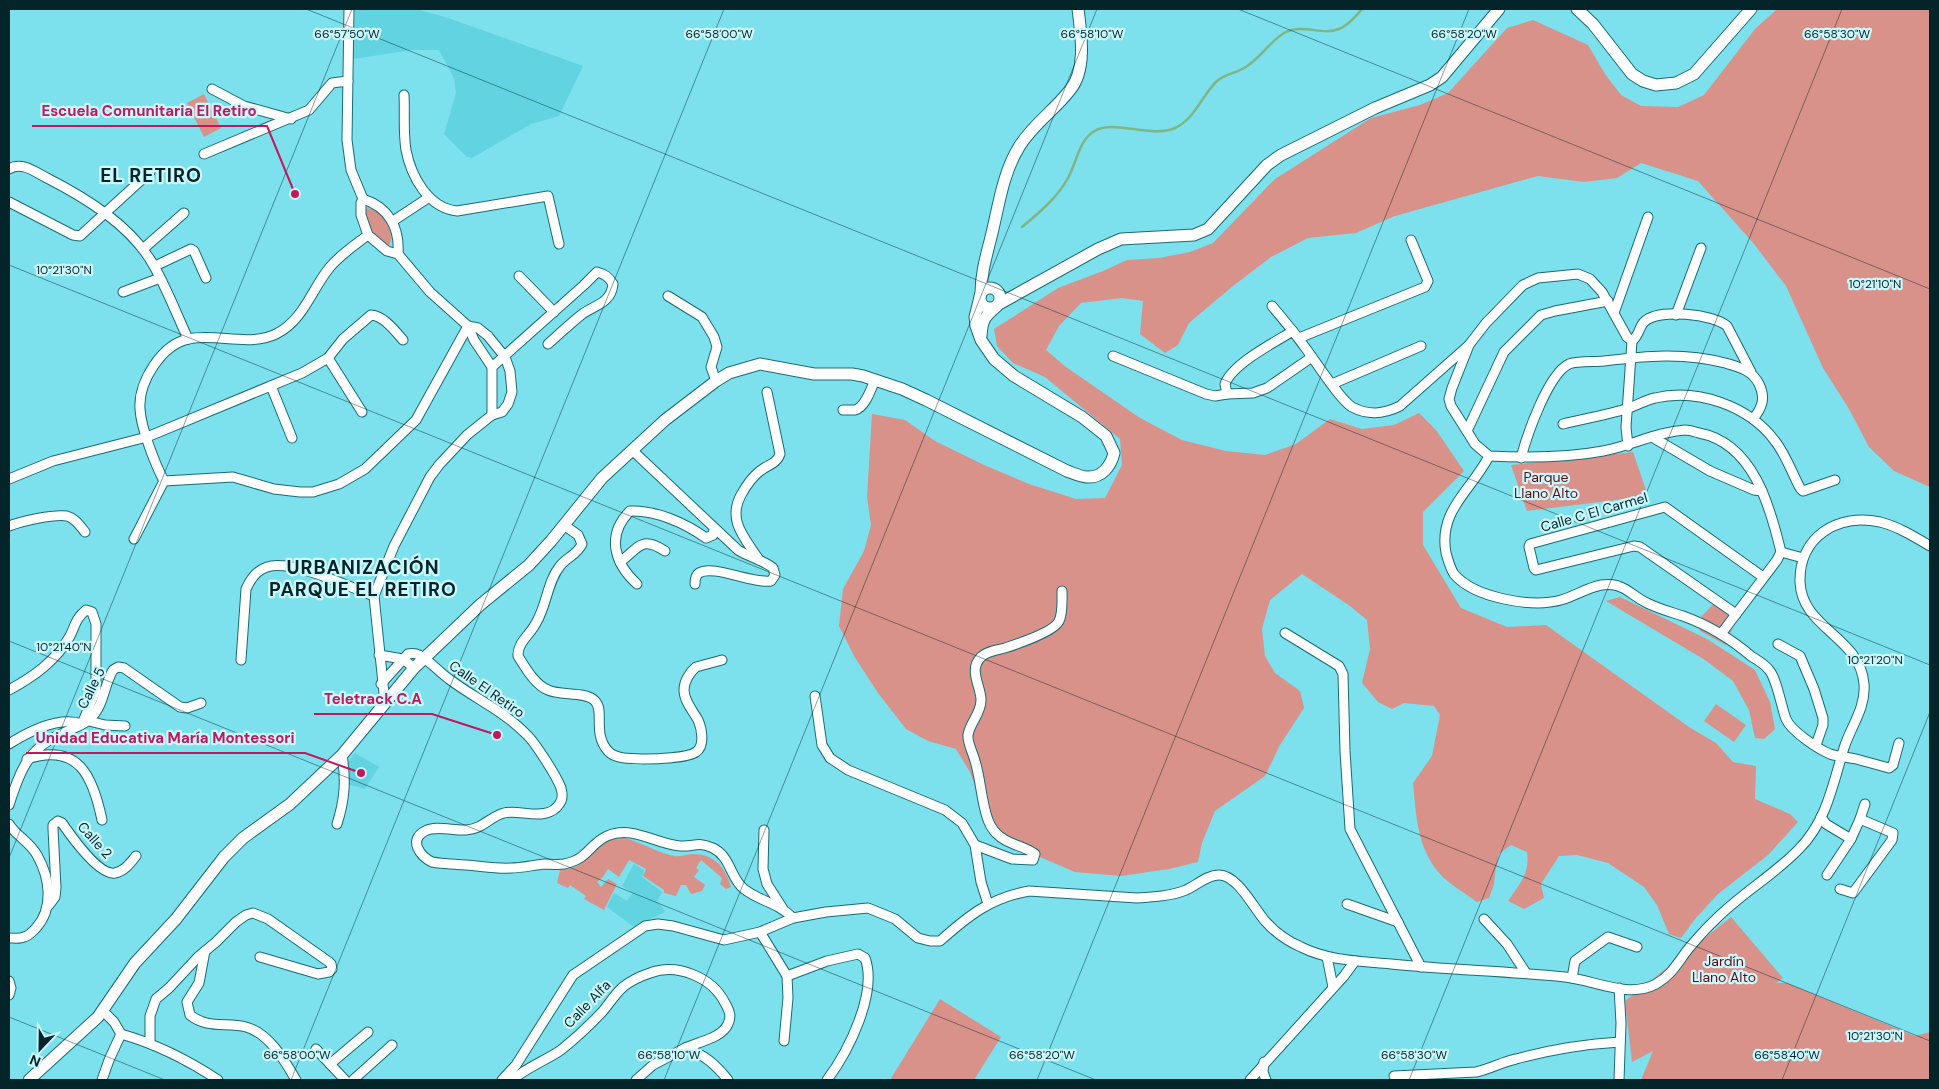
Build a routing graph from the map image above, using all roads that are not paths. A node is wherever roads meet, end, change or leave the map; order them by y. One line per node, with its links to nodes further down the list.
1 (349, 9): 6 (street)
2 (1078, 9): 25 (street)
3 (1498, 9): 34 (street)
4 (1577, 9): 5 (street)
5 (1751, 9)
6 (348, 81): 9 (street); 13 (street)
7 (212, 89): 9 (street)
8 (404, 95): 14 (street)
9 (291, 119): 10 (street)
10 (204, 154)
11 (9, 169): 17 (street)
12 (150, 172): 17 (street)
13 (363, 198): 19 (street); 20 (street)
14 (428, 198): 19 (street); 22 (street)
15 (9, 202): 17 (street)
16 (184, 213): 24 (street)
17 (106, 214): 24 (street)
18 (1648, 217): 40 (street)
19 (393, 221): 26 (street)
20 (368, 235): 26 (street); 44 (street)
21 (1411, 240): 43 (street)
22 (559, 244)
23 (1701, 248): 41 (street)
24 (143, 249): 27 (street)
25 (987, 253): 31 (street); 33 (street)
26 (398, 254): 42 (street)
27 (154, 266): 29 (street); 30 (street)
28 (519, 276): 39 (street)
29 (160, 278): 32 (street); 44 (street)
30 (206, 278)
31 (996, 289): 33 (street); 34 (street); 37 (street)
32 (123, 292)
33 (980, 295): 37 (street); 46 (street)
34 (1017, 295): 37 (street)
35 (668, 296): 59 (street)
36 (1608, 301): 40 (street); 49 (street); 70 (street)
37 (998, 305): 46 (street)
38 (1272, 306): 43 (street)
39 (554, 312): 48 (street); 52 (street)
40 (1614, 313): 47 (street)
41 (1676, 315): 47 (street); 57 (street)
42 (468, 326): 52 (street); 56 (street); 80 (street)
43 (1296, 335): 53 (street); 63 (street)
44 (188, 339): 71 (street)
45 (404, 340): 54 (street)
46 (981, 340): 58 (street)
47 (1632, 341): 55 (street)
48 (548, 344)
49 (1469, 344): 60 (street); 70 (street)
50 (1421, 346): 60 (street)
51 (1113, 356): 63 (street)
52 (505, 357): 56 (street); 67 (street)
53 (1312, 357): 60 (street); 63 (street)
54 (328, 358): 61 (street); 66 (street)
55 (1631, 358): 57 (street); 64 (street); 77 (street)
56 (492, 366): 67 (street)
57 (1751, 372): 68 (street)
58 (874, 380): 59 (street); 65 (street)
59 (716, 381): 75 (street)
60 (1332, 384)
61 (271, 386): 71 (street); 73 (street)
62 (767, 392): 91 (street)
63 (1227, 394)
64 (1628, 408): 68 (street); 69 (street); 74 (street)
65 (843, 410)
66 (362, 412)
67 (492, 415): 97 (street)
68 (1753, 419): 79 (street)
69 (1563, 424)
70 (1467, 431): 76 (street)
71 (147, 437): 78 (street); 80 (street)
72 (1652, 437): 74 (street); 81 (street); 81 (street)
73 (292, 438)
74 (1628, 446): 77 (street)
75 (632, 450): 82 (street); 84 (street)
76 (1489, 456): 77 (street); 100 (street)
77 (1521, 458)
78 (9, 479)
79 (1835, 480)
80 (164, 481): 86 (street)
81 (1762, 491): 89 (street)
82 (564, 525): 104 (street); 106 (street)
83 (9, 526): 85 (street)
84 (714, 529): 91 (street); 92 (street)
85 (85, 532)
86 (134, 539)
87 (1930, 546): 90 (street)
88 (665, 551): 92 (street)
89 (1780, 552): 90 (street); 93 (street)
90 (1803, 558): 119 (street)
91 (759, 560): 95 (street)
92 (620, 562): 94 (street)
93 (1763, 578): 98 (street); 98 (street, Calle C El Carmel)
94 (636, 584)
95 (695, 584)
96 (1062, 591): 130 (street)
97 (374, 596): 102 (street); 105 (street)
98 (1736, 614): 100 (street)
99 (1285, 633): 140 (street)
100 (1721, 634): 117 (street)
101 (1778, 644): 117 (street)
102 (380, 655): 103 (street); 108 (street)
103 (403, 658): 104 (street); 107 (street); 108 (street)
104 (424, 658): 107 (street); 137 (street, Calle El Retiro)
105 (241, 660)
106 (722, 660)
107 (414, 668): 112 (street)
108 (381, 684): 112 (street)
109 (9, 690): 113 (street)
110 (815, 696): 130 (street)
111 (201, 703): 113 (street, Calle 5)
112 (385, 704): 118 (street)
113 (86, 722): 114 (street); 116 (street); 120 (street)
114 (126, 726)
115 (1899, 743): 119 (street)
116 (9, 744)
117 (1816, 745): 119 (street)
118 (342, 755): 127 (street); 156 (street)
119 (1842, 757): 123 (street)
120 (27, 759): 122 (street); 125 (street)
121 (1865, 804): 124 (street)
122 (9, 805)
123 (1821, 817): 129 (street); 154 (street)
124 (1860, 818): 129 (street); 133 (street)
125 (102, 820)
126 (9, 824): 136 (street)
127 (337, 824)
128 (764, 830): 137 (street)
129 (1851, 839): 132 (street)
130 (975, 845): 134 (street)
131 (136, 856): 136 (street, Calle 2)
132 (1827, 875)
133 (1840, 889)
134 (988, 904): 138 (street); 146 (street)
135 (1347, 904): 140 (street)
136 (49, 905): 142 (street)
137 (784, 909): 138 (street, Calle El Retiro)
138 (792, 918): 141 (street)
139 (1484, 919): 149 (street)
140 (1398, 922): 148 (street)
141 (760, 932): 150 (street); 174 (street)
142 (9, 938)
143 (1637, 947): 151 (street)
144 (206, 951): 145 (street); 160 (street); 171 (street)
145 (260, 957)
146 (1328, 958): 147 (street); 153 (street)
147 (1355, 961): 148 (street); 153 (street)
148 (1421, 967): 149 (street)
149 (1526, 973): 151 (street)
150 (787, 976): 159 (street); 178 (street)
151 (1572, 978): 154 (street)
152 (9, 981): 155 (street)
153 (1333, 987): 165 (street)
154 (1619, 988): 161 (street)
155 (9, 995)
156 (103, 1011): 158 (street); 168 (street)
157 (368, 1032): 166 (street)
158 (121, 1034): 160 (street); 169 (street)
159 (784, 1041)
160 (150, 1042): 170 (street)
161 (1620, 1042): 167 (street); 181 (street)
162 (392, 1045): 173 (street)
163 (685, 1048): 175 (street, Calle Alfa); 176 (street, Calle Alfa); 177 (street)
164 (316, 1049): 166 (street)
165 (1264, 1062): 179 (street); 180 (street)
166 (330, 1064): 172 (street)
167 (1394, 1076)
168 (29, 1080)
169 (102, 1080)
170 (218, 1080)
171 (296, 1080)
172 (345, 1080)
173 (354, 1080)
174 (502, 1080)
175 (512, 1080)
176 (636, 1080)
177 (728, 1080)
178 (827, 1080)
179 (1250, 1080)
180 (1266, 1080)
181 (1619, 1080)

